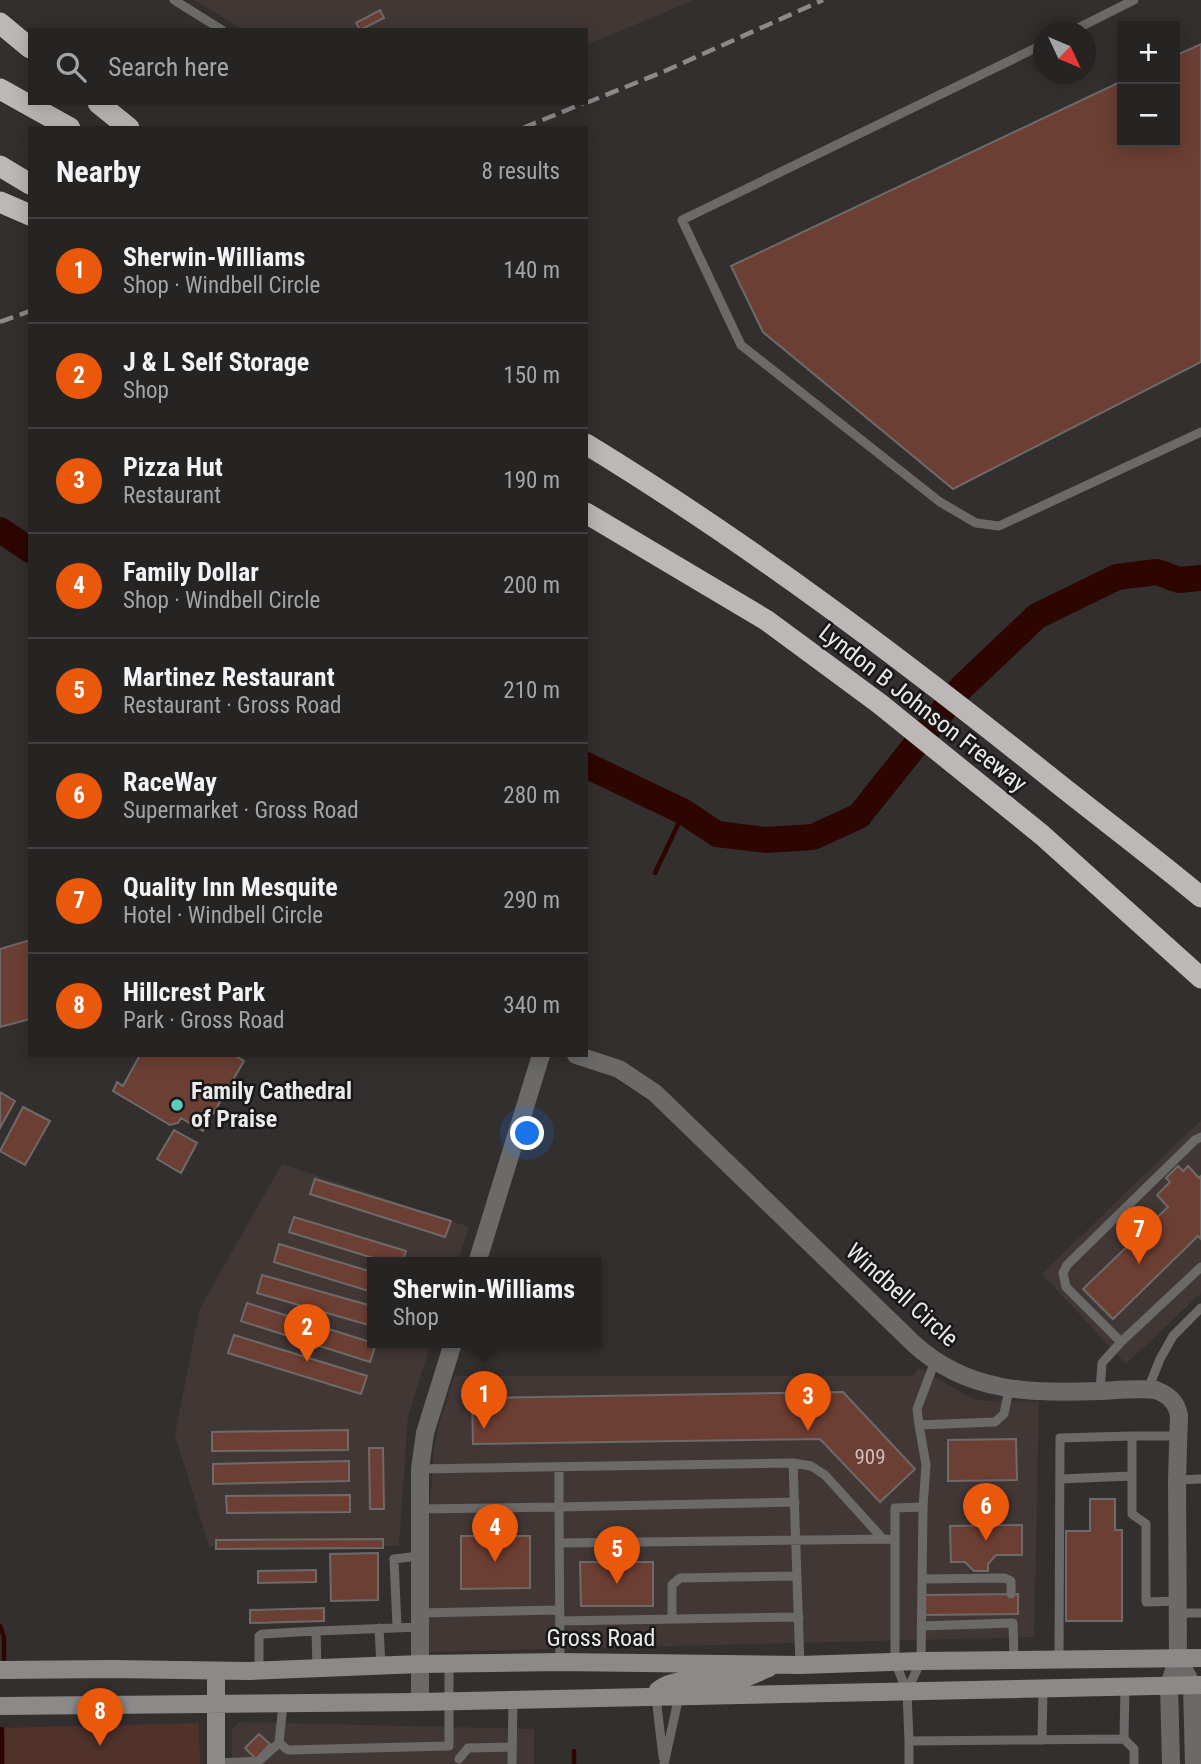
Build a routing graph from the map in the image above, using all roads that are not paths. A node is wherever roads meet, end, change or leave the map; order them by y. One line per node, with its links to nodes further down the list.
1 (174, 0): 5 (lane)
2 (1134, 0): 3 (lane)
3 (1092, 21)
4 (0, 23): 6 (highway)
5 (219, 28)
6 (28, 46)
7 (1033, 49): 18 (lane)
8 (0, 89): 9 (highway)
9 (28, 104)
10 (29, 105): 12 (highway)
11 (100, 105): 13 (highway)
12 (67, 126)
13 (127, 126)
14 (0, 166): 15 (highway)
15 (28, 183)
16 (0, 202): 17 (highway)
17 (28, 214)
18 (1201, 432)
19 (588, 445): 21 (highway, Lyndon B Johnson Freeway)
20 (588, 514): 22 (highway, Lyndon B Johnson Freeway)
21 (1201, 897)
22 (1201, 978)
23 (540, 1057): 26 (street)
24 (582, 1057): 31 (street, Windbell Circle)
25 (1201, 1137): 29 (lane)
26 (479, 1257)
27 (1201, 1267): 29 (lane)
28 (1201, 1308): 33 (lane)
29 (1121, 1342): 34 (lane)
30 (451, 1348): 40 (street)
31 (935, 1361): 32 (street, Windbell Circle); 35 (lane)
32 (1009, 1389): 34 (street, Windbell Circle); 35 (lane)
33 (1148, 1389): 34 (street, Windbell Circle); 37 (street)
34 (1100, 1391)
35 (919, 1425): 47 (lane)
36 (1132, 1436): 37 (lane); 41 (lane); 42 (lane)
37 (1180, 1436): 44 (street)
38 (793, 1463): 39 (lane); 45 (lane); 49 (lane)
39 (559, 1467): 40 (lane); 46 (lane)
40 (420, 1469): 48 (street)
41 (1132, 1476): 42 (lane); 57 (lane)
42 (1060, 1479): 70 (lane)
43 (1201, 1479): 44 (lane)
44 (1177, 1480): 57 (street)
45 (794, 1502): 46 (lane); 51 (lane)
46 (559, 1507): 48 (lane); 52 (lane)
47 (923, 1507): 50 (lane); 55 (lane)
48 (419, 1509): 53 (street)
49 (883, 1539): 50 (lane); 51 (lane)
50 (895, 1539): 74 (lane)
51 (796, 1540): 52 (lane); 54 (lane)
52 (559, 1543): 58 (lane)
53 (419, 1556): 62 (street); 65 (lane)
54 (797, 1576): 60 (lane); 61 (lane)
55 (922, 1579): 56 (lane); 64 (lane)
56 (1012, 1594)
57 (1179, 1607): 59 (lane); 68 (street)
58 (560, 1610): 62 (lane); 63 (lane)
59 (1201, 1613)
60 (799, 1617): 61 (lane); 78 (lane)
61 (672, 1619): 63 (lane)
62 (420, 1620): 65 (lane); 75 (street)
63 (560, 1621): 73 (lane)
64 (921, 1626): 71 (lane); 72 (lane)
65 (397, 1627): 66 (lane)
66 (379, 1628): 67 (lane); 79 (lane)
67 (316, 1631): 80 (lane); 83 (lane)
68 (1178, 1658): 69 (main road, Gross Road); 70 (main road, Gross Road); 84 (street); 85 (street)
69 (1201, 1658)
70 (1059, 1659): 71 (main road, Gross Road)
71 (1014, 1660): 72 (main road, Gross Road)
72 (921, 1661): 74 (main road, Gross Road); 88 (lane)
73 (560, 1662): 76 (main road, Gross Road); 77 (main road, Gross Road)
74 (895, 1662): 78 (main road, Gross Road); 88 (lane)
75 (420, 1664): 76 (main road, Gross Road); 79 (main road, Gross Road); 93 (street)
76 (449, 1664): 92 (lane)
77 (775, 1665): 78 (main road, Gross Road); 90 (main road)
78 (800, 1665)
79 (381, 1666): 80 (main road, Gross Road)
80 (317, 1668): 83 (main road, Gross Road)
81 (0, 1670): 82 (main road, Gross Road)
82 (216, 1671): 83 (main road, Gross Road); 95 (main road)
83 (260, 1671)
84 (1169, 1685): 85 (main road); 86 (main road); 111 (street)
85 (1197, 1685): 103 (street)
86 (1125, 1686): 87 (main road); 97 (lane)
87 (1043, 1688): 88 (main road); 98 (lane)
88 (907, 1691): 89 (main road); 99 (lane)
89 (680, 1696): 90 (main road); 108 (lane)
90 (656, 1697): 91 (main road); 108 (lane)
91 (513, 1700): 92 (main road); 102 (lane)
92 (449, 1701): 93 (main road); 101 (lane)
93 (420, 1702): 94 (main road)
94 (282, 1704): 95 (main road); 100 (lane)
95 (215, 1705): 96 (main road); 106 (main road)
96 (0, 1706)
97 (1124, 1739): 98 (lane); 110 (lane)
98 (1042, 1740): 99 (lane)
99 (909, 1741): 109 (lane)
100 (279, 1743): 101 (lane); 105 (lane)
101 (449, 1746): 104 (lane)
102 (512, 1747): 104 (lane); 107 (lane)
103 (1196, 1761)
104 (459, 1762)
105 (248, 1763): 106 (lane)
106 (216, 1764)
107 (512, 1764)
108 (664, 1764)
109 (909, 1764)
110 (1134, 1764)
111 (1171, 1764)

